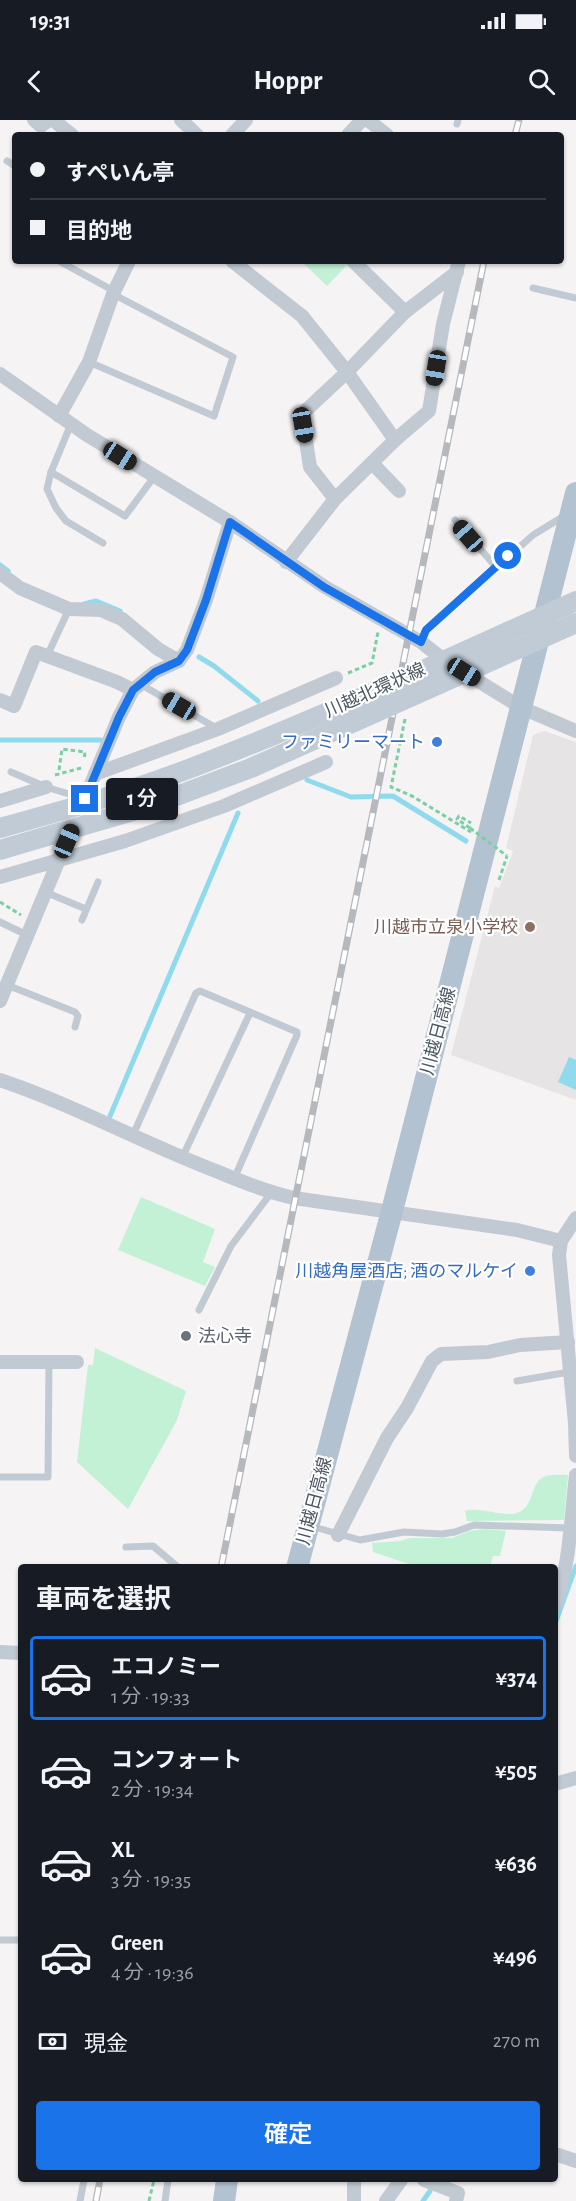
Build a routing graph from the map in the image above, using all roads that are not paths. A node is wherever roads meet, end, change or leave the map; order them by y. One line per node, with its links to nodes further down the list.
1 (34, 120): 2 (street)
2 (51, 120): 7 (street)
3 (181, 120): 8 (street)
4 (246, 120): 9 (street)
5 (362, 120): 10 (street)
6 (368, 120): 11 (street)
7 (68, 132)
8 (194, 132)
9 (235, 132)
10 (351, 132)
11 (383, 132)
12 (7, 161): 13 (lane)
13 (12, 164)
14 (64, 264): 20 (lane)
15 (127, 264): 20 (street)
16 (236, 264): 24 (street)
17 (356, 264): 22 (street)
18 (458, 266): 22 (street); 28 (street)
19 (533, 288): 21 (lane)
20 (113, 292): 23 (street); 23 (lane)
21 (576, 298)
22 (405, 312): 24 (street)
23 (89, 362): 26 (street)
24 (347, 372): 28 (street); 33 (street)
25 (0, 374): 26 (street)
26 (58, 416): 27 (street)
27 (71, 424): 30 (lane); 31 (street)
28 (395, 440): 29 (street)
29 (372, 463): 32 (street); 33 (street)
30 (51, 472): 31 (lane); 37 (lane)
31 (154, 477): 36 (street)
32 (399, 491)
33 (335, 499): 38 (street)
34 (573, 503): 39 (lane); 50 (main road, 川越日高線)
35 (455, 520): 39 (lane)
36 (230, 522): 38 (street); 46 (street)
37 (104, 543)
38 (286, 562): 44 (street)
39 (496, 567): 44 (lane)
40 (0, 573): 42 (street)
41 (576, 601): 59 (main road, 川越北環状線, bridge)
42 (69, 609): 45 (lane); 46 (street)
43 (576, 623): 60 (main road, 川越北環状線, bridge)
44 (421, 642): 50 (street)
45 (46, 656): 48 (street); 49 (street)
46 (179, 661): 48 (street)
47 (336, 678): 51 (street)
48 (136, 687): 51 (lane); 55 (street)
49 (0, 700)
50 (522, 708): 52 (street); 78 (main road, 川越日高線)
51 (218, 729): 55 (street)
52 (576, 731)
53 (326, 762): 61 (street)
54 (11, 772): 56 (lane)
55 (96, 774): 57 (street)
56 (47, 782): 57 (lane); 58 (street)
57 (85, 799): 61 (street)
58 (0, 801)
59 (0, 828)
60 (0, 850)
61 (58, 862): 62 (street); 64 (street)
62 (0, 877)
63 (99, 882): 65 (lane)
64 (45, 892): 65 (lane); 68 (street)
65 (86, 909): 66 (lane)
66 (82, 920)
67 (0, 922): 68 (lane)
68 (27, 935): 69 (street)
69 (7, 985): 70 (street); 72 (lane)
70 (0, 1001)
71 (250, 1013): 74 (lane); 75 (lane); 76 (lane)
72 (75, 1027)
73 (0, 1080): 74 (street)
74 (133, 1135): 75 (street)
75 (182, 1158): 76 (street)
76 (234, 1179): 77 (street)
77 (271, 1193): 78 (street); 81 (lane)
78 (392, 1211): 80 (street); 96 (main road, 川越日高線)
79 (576, 1218): 80 (street)
80 (561, 1241): 82 (street)
81 (199, 1310)
82 (567, 1342): 86 (street); 93 (street)
83 (0, 1362): 84 (street)
84 (48, 1362): 85 (street); 90 (lane)
85 (77, 1362)
86 (569, 1372): 87 (lane); 88 (street)
87 (517, 1381)
88 (576, 1456)
89 (576, 1475): 91 (street)
90 (0, 1477)
91 (569, 1528): 93 (lane); 97 (street)
92 (321, 1529): 93 (lane)
93 (338, 1535)
94 (126, 1546): 95 (lane)
95 (174, 1564)
96 (298, 1564)
97 (558, 1598)
98 (0, 1652): 99 (street)
99 (18, 1653)
100 (576, 1778): 101 (street)
101 (558, 1783)
102 (0, 1940): 103 (lane)
103 (18, 1940)
104 (558, 2155): 105 (street)
105 (576, 2161)
106 (84, 2182): 112 (lane)
107 (168, 2182): 113 (lane)
108 (227, 2182): 114 (main road)
109 (354, 2182): 115 (street)
110 (400, 2182): 116 (street)
111 (429, 2182): 117 (street)
112 (80, 2201)
113 (165, 2201)
114 (224, 2201)
115 (354, 2201)
116 (386, 2201)
117 (456, 2201)

